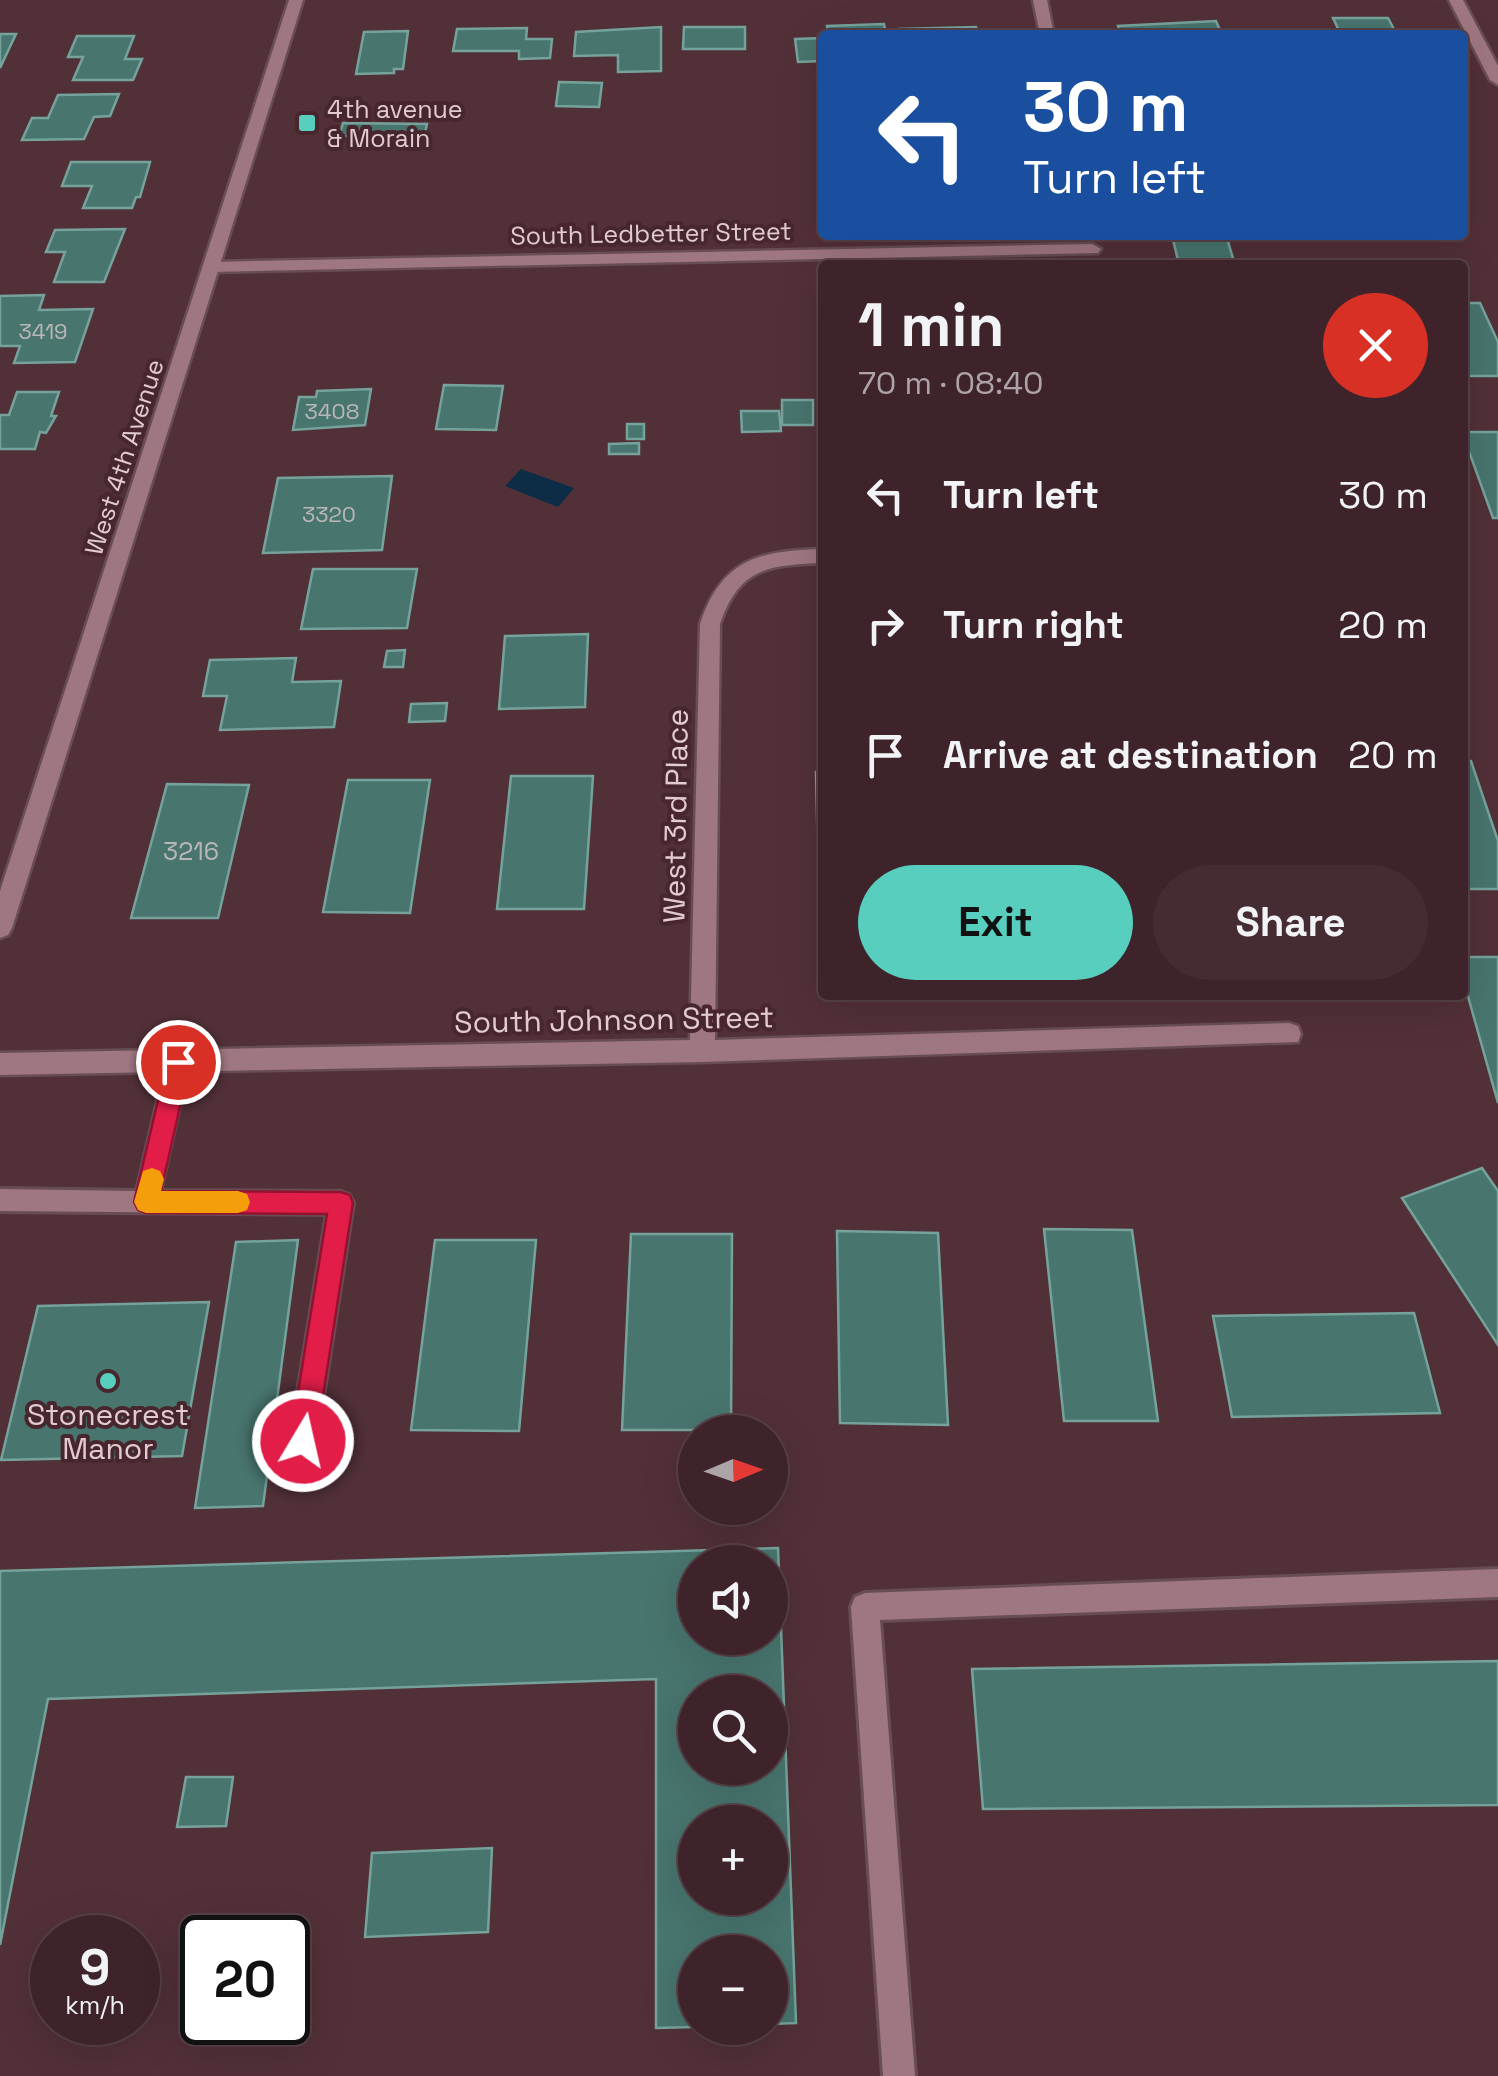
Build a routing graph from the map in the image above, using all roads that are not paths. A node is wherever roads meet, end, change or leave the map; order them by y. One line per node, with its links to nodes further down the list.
1 (296, 0): 7 (street, West 4th Avenue)
2 (1040, 0): 4 (street)
3 (1456, 0): 5 (street)
4 (1046, 30)
5 (1498, 80)
6 (1092, 250): 7 (street, South Ledbetter Street)
7 (211, 266): 9 (street, West 4th Avenue)
8 (818, 556): 11 (street, West 3rd Place)
9 (0, 928)
10 (1290, 1034): 11 (street, South Johnson Street)
11 (702, 1052): 12 (street, South Johnson Street)
12 (178, 1062): 13 (street, South Johnson Street); 15 (lane)
13 (0, 1064)
14 (0, 1200): 15 (lane)
15 (146, 1202): 16 (lane)
16 (303, 1441)
17 (1498, 1583): 18 (lane)
18 (898, 2076)

